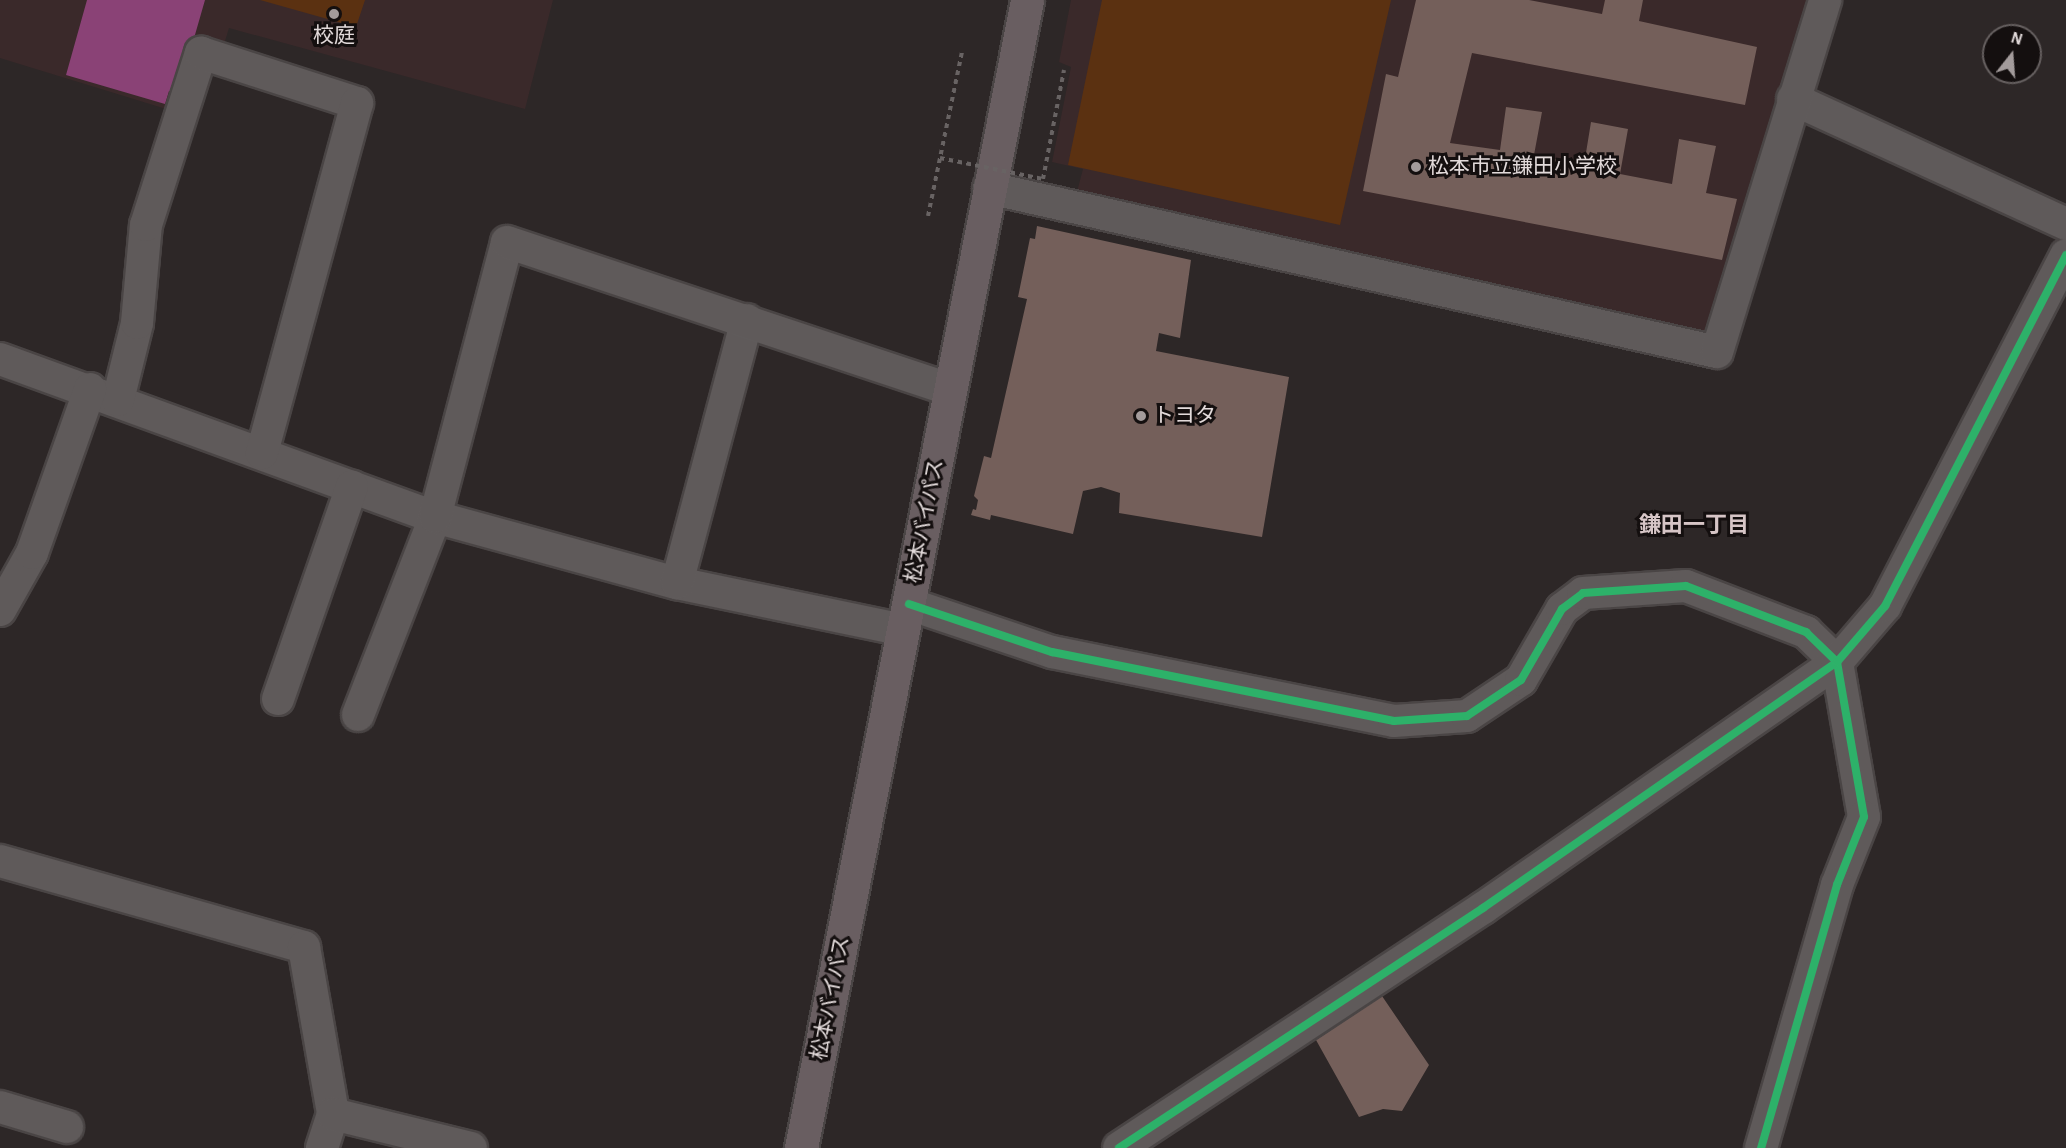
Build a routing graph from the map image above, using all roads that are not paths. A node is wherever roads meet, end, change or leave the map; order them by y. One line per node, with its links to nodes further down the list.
1 (1027, 0): 4 (highway, 松本バイパス)
2 (1825, 0): 3 (street)
3 (1793, 99): 4 (street); 5 (street)
4 (989, 188): 9 (highway, 松本バイパス)
5 (2066, 224)
6 (2066, 255): 17 (street)
7 (747, 320): 9 (street); 13 (street); 14 (street)
8 (0, 359): 10 (street)
9 (950, 389): 16 (highway, 松本バイパス)
10 (104, 394): 11 (street); 11 (street); 15 (street)
11 (262, 453): 12 (street)
12 (352, 486): 13 (street); 18 (street)
13 (435, 517): 14 (street); 19 (street)
14 (677, 584): 16 (street)
15 (0, 610)
16 (906, 617): 17 (street); 26 (highway, 松本バイパス)
17 (1837, 662): 27 (street); 28 (street)
18 (278, 699)
19 (358, 715)
20 (0, 861): 22 (street)
21 (0, 1107): 23 (street)
22 (333, 1114): 24 (street); 25 (street)
23 (67, 1127)
24 (322, 1148)
25 (471, 1148)
26 (801, 1148)
27 (1119, 1148)
28 (1761, 1148)

